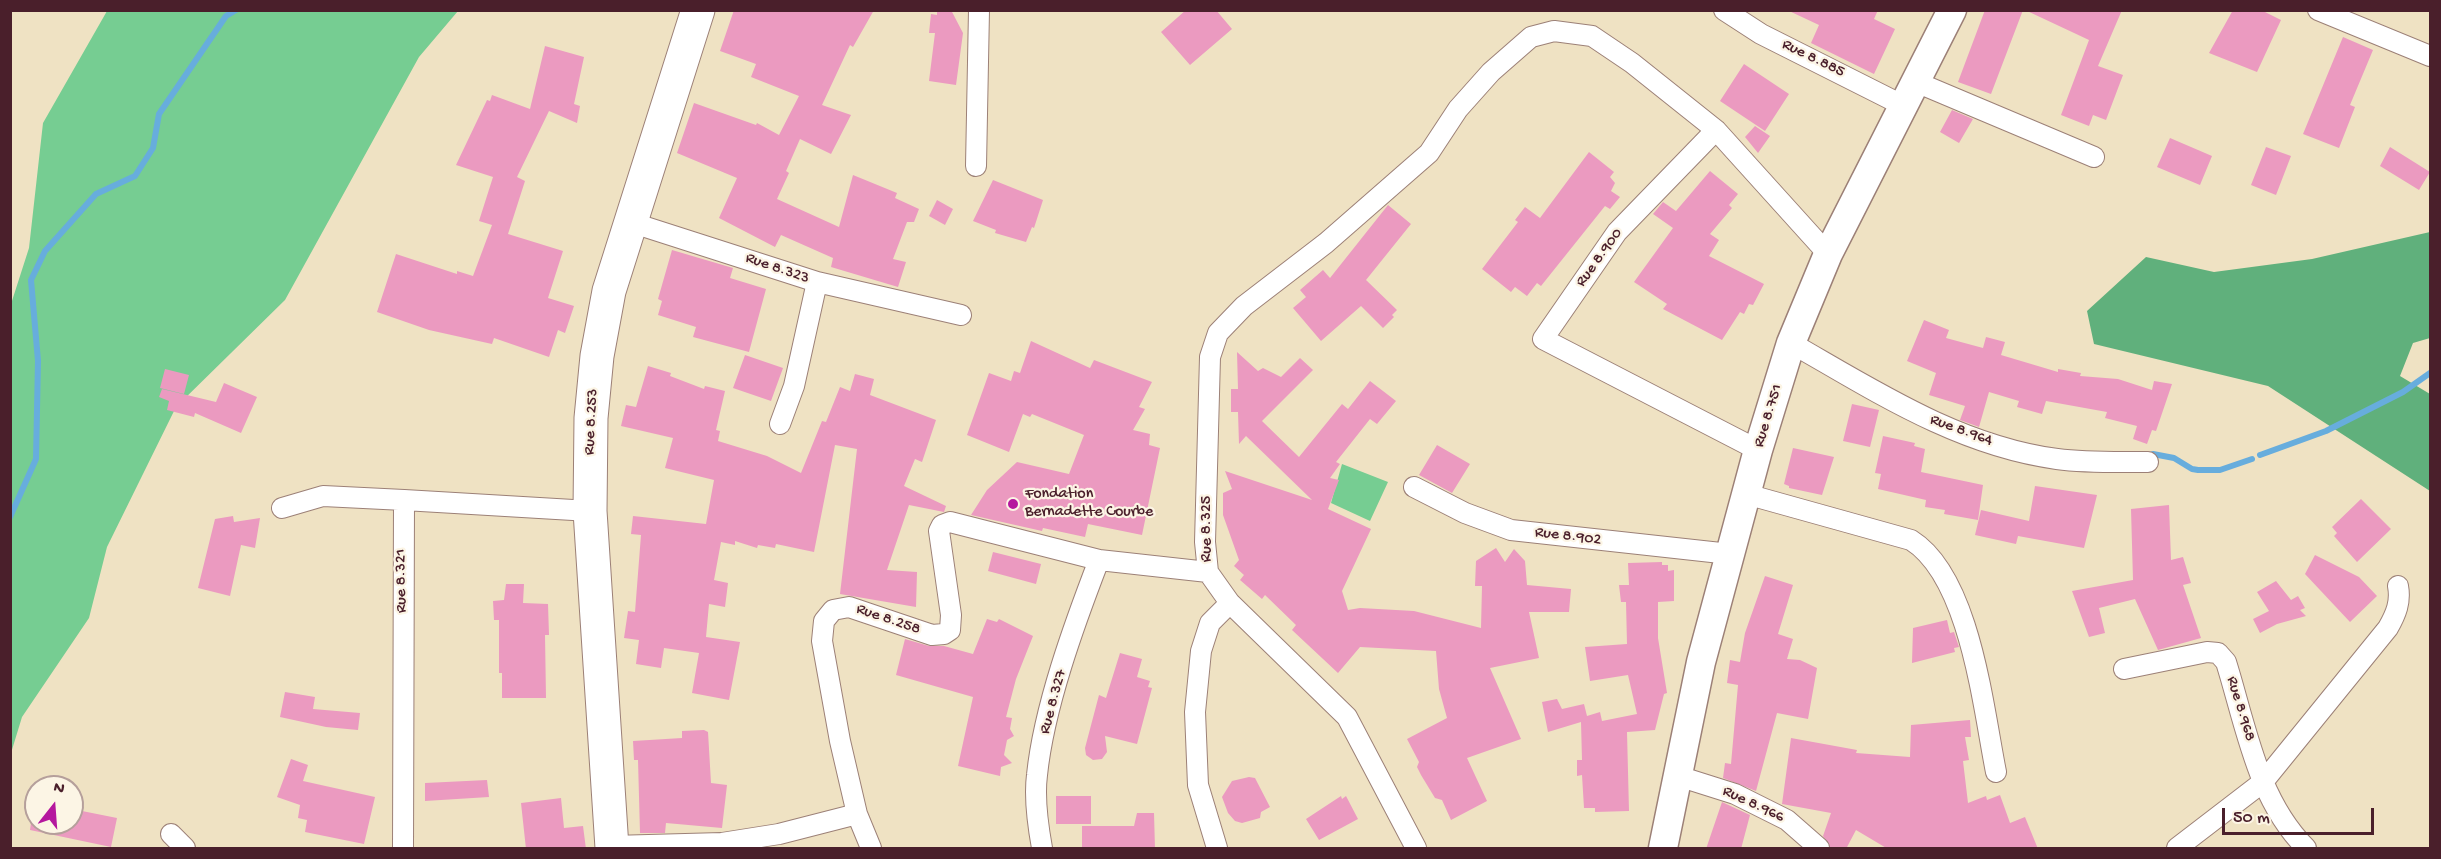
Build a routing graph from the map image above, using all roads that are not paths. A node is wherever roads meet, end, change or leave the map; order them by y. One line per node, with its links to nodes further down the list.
1 (698, 10): 11 (highway, Rue 8.253)
2 (979, 10): 10 (street)
3 (1724, 10): 7 (street, Rue 8.885)
4 (1952, 10): 7 (main road, Rue 8.751)
5 (2318, 10): 6 (street)
6 (2430, 56)
7 (1910, 94): 9 (street, Rue 8.885); 12 (main road, Rue 8.751)
8 (1716, 130): 12 (street); 17 (street, Rue 8.900); 26 (street, Rue 8.325)
9 (2094, 157)
10 (976, 165)
11 (630, 222): 13 (street, Rue 8.323); 23 (highway, Rue 8.253)
12 (1828, 254): 15 (main road, Rue 8.751)
13 (817, 282): 14 (street); 16 (street, Rue 8.323)
14 (961, 315)
15 (1791, 343): 17 (main road, Rue 8.751); 18 (street, Rue 8.964)
16 (780, 424)
17 (1758, 450): 20 (main road, Rue 8.751)
18 (2148, 462)
19 (1414, 487): 24 (street, Rue 8.902)
20 (1746, 494): 24 (main road, Rue 8.751); 30 (street)
21 (404, 500): 22 (street); 23 (street); 37 (street, Rue 8.321)
22 (282, 508)
23 (590, 511): 35 (highway, Rue 8.253)
24 (1730, 554): 31 (main road, Rue 8.751)
25 (1099, 560): 26 (street, Rue 8.258); 33 (street, Rue 8.258); 39 (street, Rue 8.327)
26 (1209, 572): 28 (street, Rue 8.325)
27 (2398, 585): 32 (street)
28 (1230, 603): 40 (street); 41 (street, Rue 8.325)
29 (2124, 669): 32 (street, Rue 8.968)
30 (1996, 772)
31 (1678, 777): 42 (main road, Rue 8.751); 43 (street, Rue 8.966)
32 (2263, 782): 44 (street); 45 (street, Rue 8.968)
33 (857, 814): 35 (street); 38 (street)
34 (171, 834): 36 (street)
35 (612, 847)
36 (185, 849)
37 (403, 849)
38 (872, 849)
39 (1042, 849)
40 (1217, 849)
41 (1416, 849)
42 (1663, 849)
43 (1819, 849)
44 (2177, 849)
45 (2306, 849)

